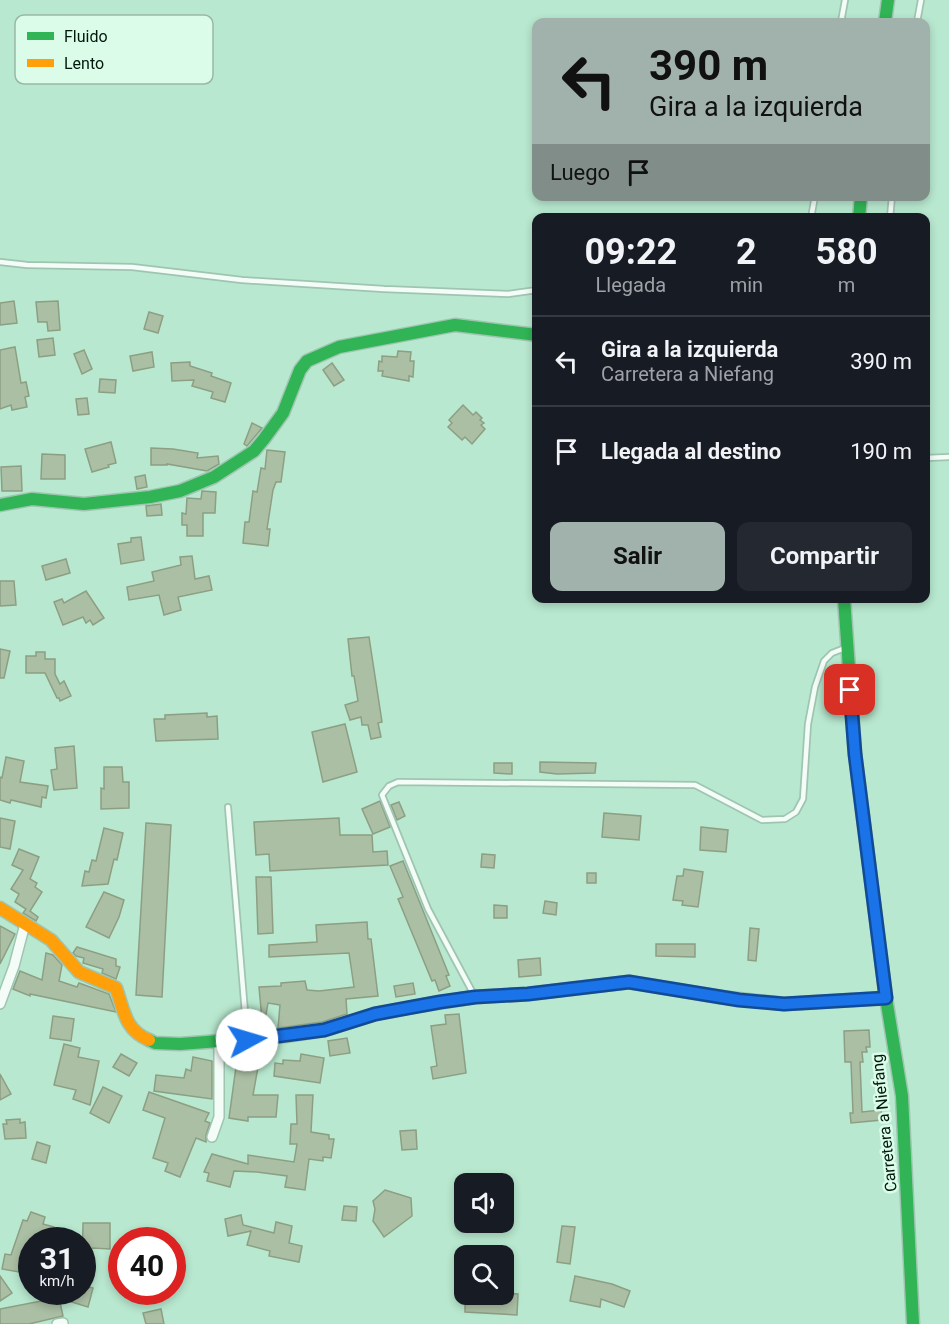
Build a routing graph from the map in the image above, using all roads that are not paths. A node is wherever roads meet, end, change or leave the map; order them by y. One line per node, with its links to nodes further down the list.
1 (845, 0): 4 (lane)
2 (888, 0): 5 (street)
3 (921, 0): 6 (lane)
4 (842, 18)
5 (886, 18)
6 (918, 18)
7 (0, 262): 8 (lane)
8 (532, 292)
9 (532, 335): 12 (street)
10 (949, 457): 11 (lane)
11 (930, 458)
12 (0, 505)
13 (844, 603): 14 (street, Carretera a Niefang)
14 (848, 647): 18 (lane); 19 (street, Carretera a Niefang)
15 (228, 807): 21 (lane)
16 (0, 908): 17 (street)
17 (25, 924): 20 (street); 22 (street)
18 (475, 997): 19 (street); 21 (street)
19 (886, 998): 24 (street, Carretera a Niefang)
20 (0, 1004)
21 (247, 1040): 22 (street)
22 (219, 1042): 23 (street)
23 (212, 1137)
24 (913, 1324)

